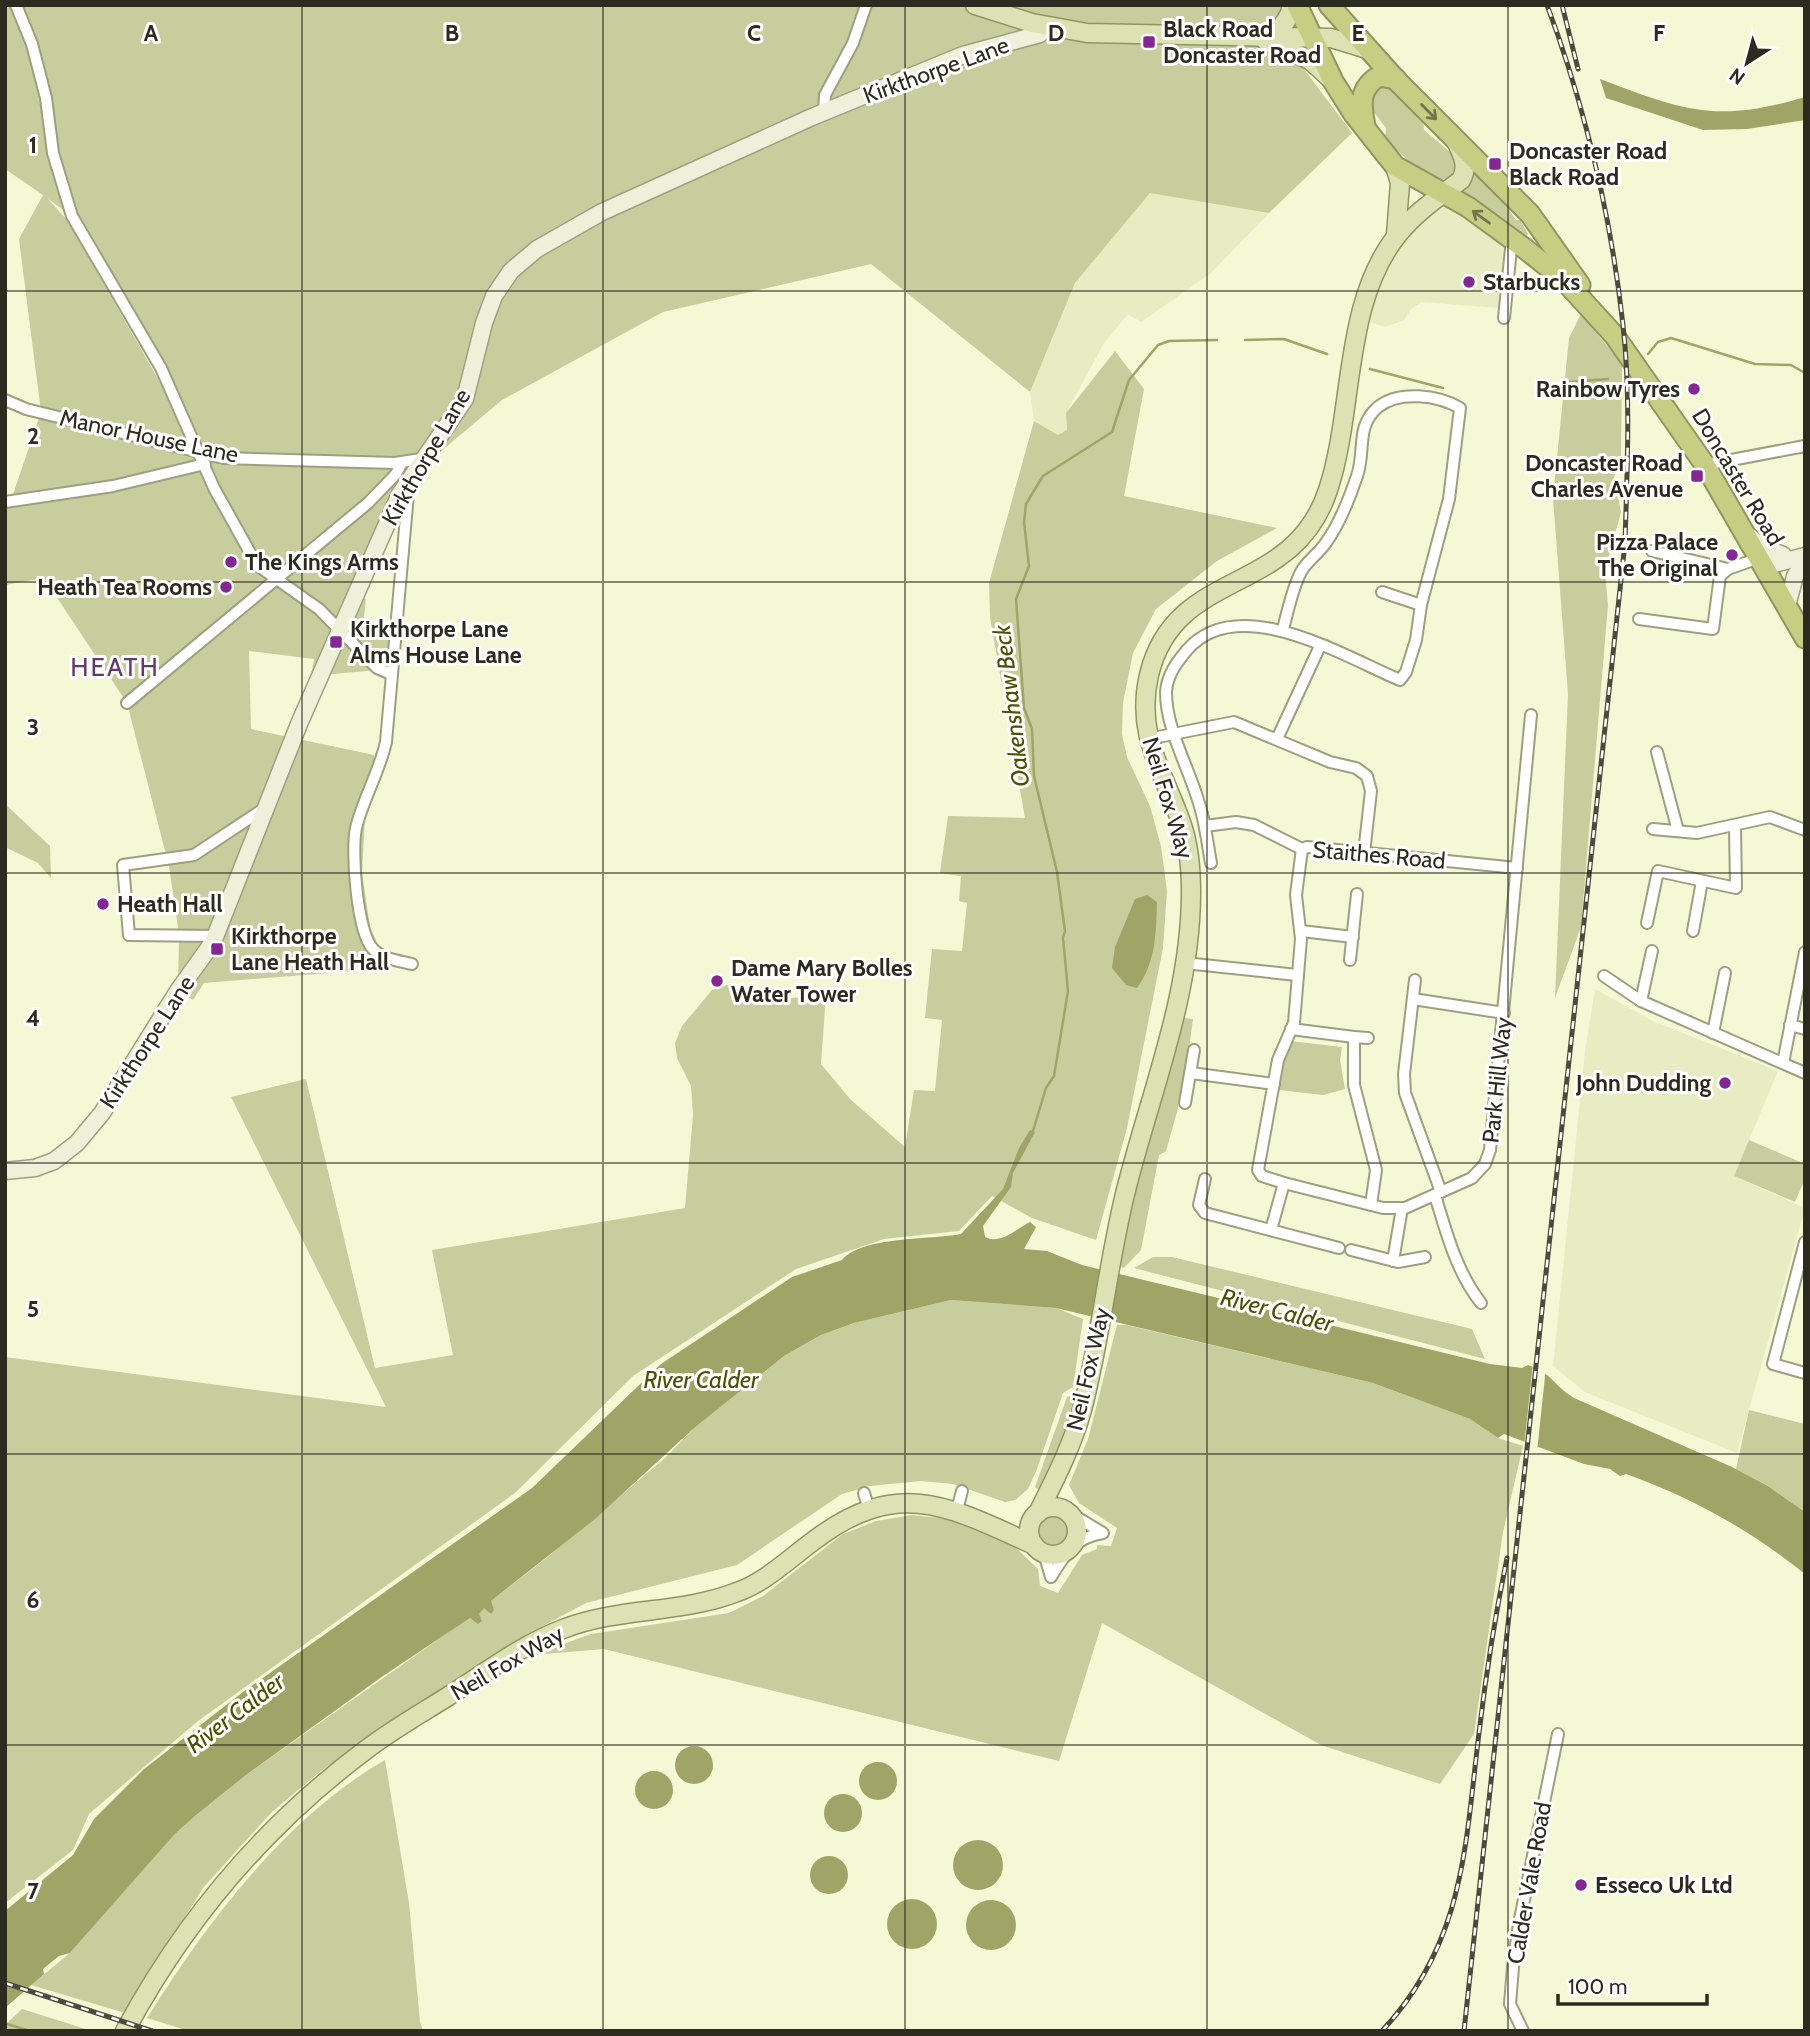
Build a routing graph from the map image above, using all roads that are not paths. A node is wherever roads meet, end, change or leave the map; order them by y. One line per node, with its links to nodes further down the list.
1 (16, 5): 24 (street)
2 (866, 5): 12 (street, Kirkthorpe Lane)
3 (975, 5): 6 (main road)
4 (1294, 5): 7 (main road); 8 (highway, Doncaster Road)
5 (1329, 5): 9 (highway, Doncaster Road)
6 (1046, 26): 7 (main road); 12 (street, Kirkthorpe Lane)
7 (1256, 37): 8 (main road); 11 (main road)
8 (1311, 37): 9 (main road); 11 (highway, Doncaster Road)
9 (1367, 49): 10 (highway, Doncaster Road)
10 (1396, 79): 13 (highway); 14 (highway, Doncaster Road, one-way to 14)
11 (1333, 81): 13 (highway, Doncaster Road)
12 (824, 113): 25 (street, Kirkthorpe Lane)
13 (1365, 127): 15 (highway, Doncaster Road)
14 (1452, 135): 16 (highway, Doncaster Road); 17 (main road, Neil Fox Way)
15 (1395, 166): 17 (highway, Doncaster Road); 18 (main road, Neil Fox Way)
16 (1506, 189): 19 (highway); 20 (highway, Doncaster Road)
17 (1443, 194): 18 (main road, Neil Fox Way); 19 (highway, Doncaster Road, one-way to 17)
18 (1396, 235): 51 (main road, Neil Fox Way)
19 (1518, 243): 20 (highway, Doncaster Road); 21 (street)
20 (1597, 313): 28 (highway, Doncaster Road)
21 (1504, 318)
22 (5, 400): 24 (street, Manor House Lane)
23 (1805, 446): 28 (street)
24 (199, 451): 26 (street, Manor House Lane); 27 (street)
25 (421, 459): 26 (street, Manor House Lane); 29 (street, Kirkthorpe Lane)
26 (402, 462): 38 (street)
27 (205, 464): 30 (street); 38 (street)
28 (1705, 465): 31 (highway, Doncaster Road)
29 (408, 480): 43 (street, Kirkthorpe Lane); 47 (street)
30 (5, 502)
31 (1742, 529): 33 (street); 35 (highway, Doncaster Road)
32 (1652, 551): 37 (street)
33 (1783, 555): 34 (street); 35 (street)
34 (1805, 555): 35 (street)
35 (1759, 558): 37 (street); 41 (highway, Doncaster Road)
36 (1805, 563): 41 (street)
37 (1728, 569): 42 (street)
38 (274, 578): 43 (street); 48 (street)
39 (1382, 592): 40 (street)
40 (1421, 605): 44 (street); 46 (street)
41 (1787, 606): 45 (highway, Doncaster Road)
42 (1639, 619)
43 (341, 629): 47 (street); 54 (street, Kirkthorpe Lane)
44 (1283, 629): 46 (street); 50 (street)
45 (1805, 638)
46 (1320, 646): 52 (street)
47 (391, 674): 74 (street)
48 (127, 703)
49 (1531, 715): 63 (street, Park Hill Way)
50 (1174, 733): 51 (street); 52 (street); 55 (street)
51 (1148, 739): 75 (main road, Neil Fox Way)
52 (1277, 739): 61 (street)
53 (1657, 752): 59 (street)
54 (267, 807): 69 (street, Kirkthorpe Lane); 69 (street)
55 (1205, 826): 60 (street, Staithes Road); 62 (street)
56 (1735, 826): 58 (street); 59 (street); 64 (street)
57 (1653, 829): 59 (street)
58 (1805, 830)
59 (1678, 831)
60 (1302, 849): 61 (street, Staithes Road); 67 (street, Park Hill Way)
61 (1364, 853): 63 (street, Staithes Road)
62 (1211, 863)
63 (1517, 868): 82 (street, Park Hill Way)
64 (1702, 881): 66 (street); 68 (street)
65 (1357, 894): 70 (street)
66 (1647, 923)
67 (1301, 931): 70 (street); 77 (street, Park Hill Way)
68 (1693, 931)
69 (216, 936): 95 (street, Kirkthorpe Lane)
70 (1353, 937): 73 (street)
71 (1653, 951): 81 (street)
72 (1805, 952): 83 (street)
73 (1350, 960)
74 (412, 964)
75 (1185, 964): 77 (street); 107 (main road, Neil Fox Way)
76 (1725, 973): 86 (street)
77 (1297, 975): 84 (street, Park Hill Way)
78 (1604, 976): 81 (street)
79 (1415, 980): 80 (street)
80 (1413, 999): 82 (street); 98 (street)
81 (1641, 1001): 86 (street)
82 (1504, 1013): 98 (street, Park Hill Way)
83 (1790, 1025): 85 (street); 90 (street)
84 (1291, 1029): 87 (street); 93 (street, Park Hill Way)
85 (1805, 1029)
86 (1713, 1033): 90 (street)
87 (1354, 1037): 88 (street); 99 (street)
88 (1368, 1038)
89 (1194, 1050): 91 (street)
90 (1783, 1063): 92 (street)
91 (1191, 1073): 93 (street); 94 (street)
92 (1805, 1073)
93 (1274, 1084): 97 (street, Park Hill Way)
94 (1185, 1102)
95 (5, 1171)
96 (1205, 1179): 101 (street)
97 (1284, 1183): 99 (street, Park Hill Way); 101 (street)
98 (1438, 1194): 100 (street, Park Hill Way); 105 (street)
99 (1371, 1205): 100 (street, Park Hill Way)
100 (1402, 1208): 104 (street)
101 (1271, 1230): 104 (street)
102 (1805, 1242): 106 (street)
103 (1425, 1257): 104 (street)
104 (1393, 1261)
105 (1481, 1303)
106 (1805, 1373)
107 (1056, 1480): 110 (main road); 111 (main road, Neil Fox Way)
108 (962, 1491): 109 (street)
109 (957, 1510): 112 (main road, Neil Fox Way); 116 (main road, Neil Fox Way)
110 (1066, 1512): 111 (main road); 113 (main road); 113 (street)
111 (1035, 1518): 112 (main road); 114 (main road)
112 (1003, 1530): 114 (main road, Neil Fox Way)
113 (1071, 1546): 114 (main road); 114 (street)
114 (1039, 1549)
115 (1558, 1734): 117 (street, Calder Vale Road)
116 (125, 2031)
117 (1523, 2031)

